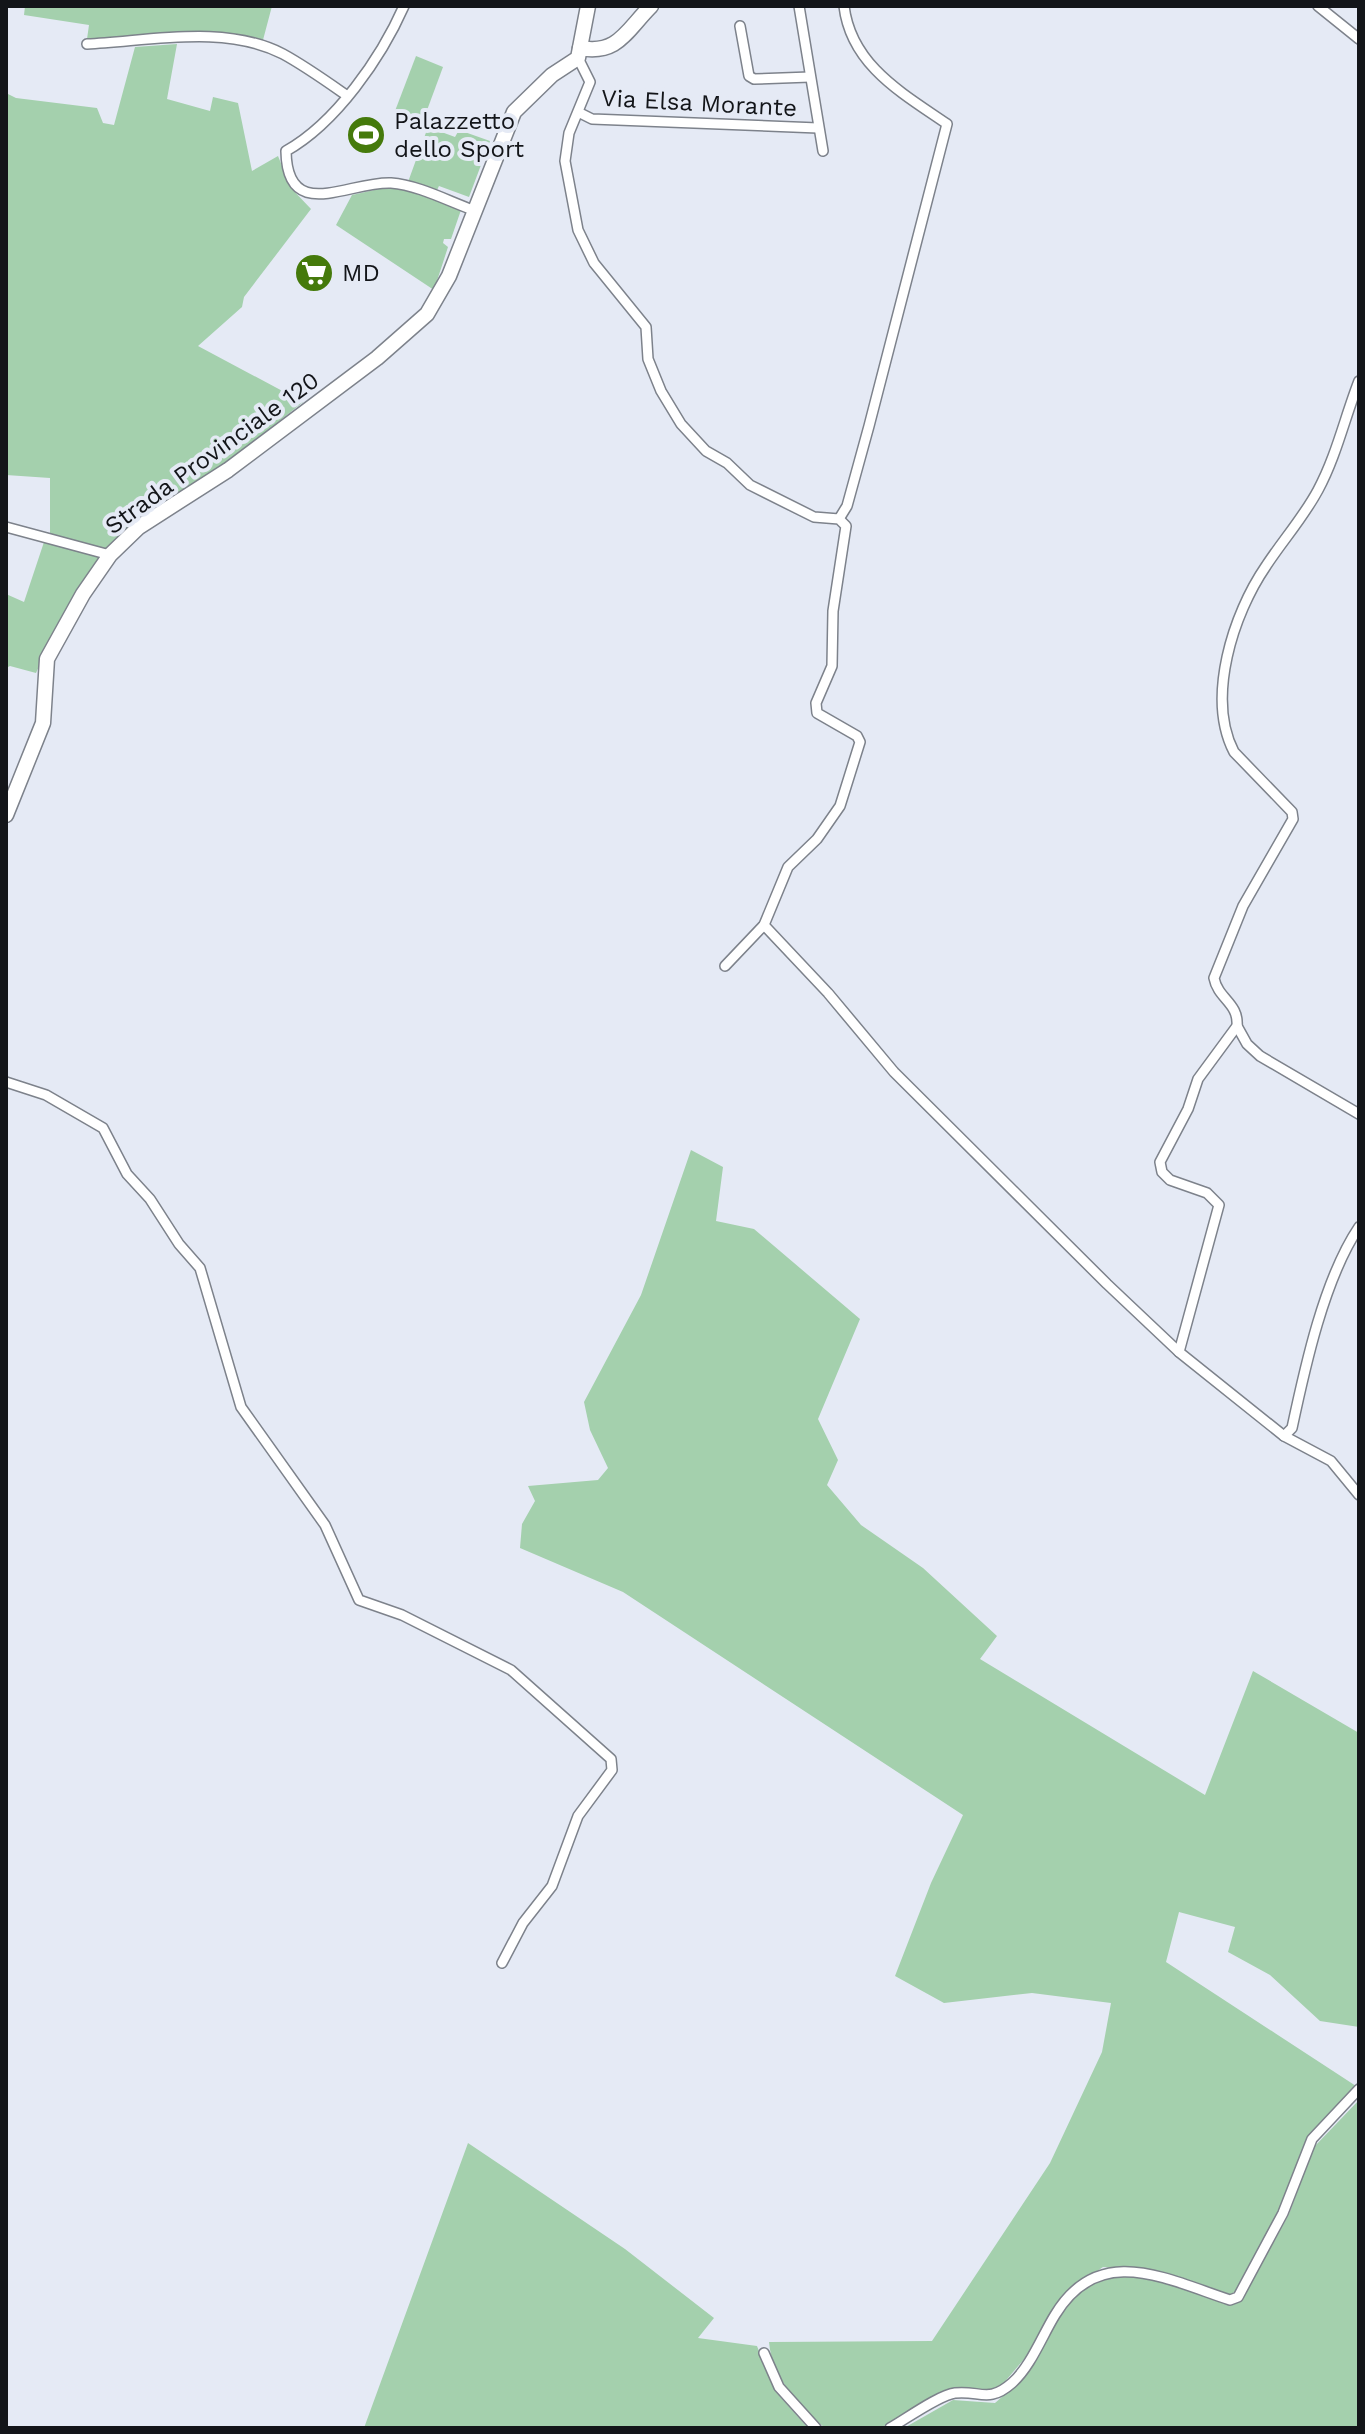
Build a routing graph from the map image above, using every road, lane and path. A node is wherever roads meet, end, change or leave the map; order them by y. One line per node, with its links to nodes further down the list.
1 (404, 6): 12 (street)
2 (588, 6): 10 (street)
3 (651, 6): 10 (street)
4 (799, 6): 11 (street)
5 (844, 6): 18 (street)
6 (1318, 6): 8 (street)
7 (740, 26): 11 (street)
8 (1359, 39)
9 (87, 44): 12 (street)
10 (579, 53): 13 (street); 16 (street, Strada Provinciale 120)
11 (810, 77): 14 (street)
12 (346, 95): 16 (street)
13 (580, 113): 14 (street, Via Elsa Morante); 18 (street)
14 (818, 128): 15 (street)
15 (823, 151)
16 (473, 210): 20 (street, Strada Provinciale 120)
17 (1359, 381): 24 (street)
18 (839, 519): 22 (street)
19 (6, 527): 20 (street)
20 (110, 555): 21 (street, Strada Provinciale 120)
21 (6, 815)
22 (764, 925): 23 (street); 28 (street)
23 (725, 966)
24 (1237, 1026): 26 (street); 28 (street)
25 (6, 1082): 31 (street)
26 (1359, 1114)
27 (1359, 1227): 29 (street)
28 (1179, 1352): 29 (street)
29 (1284, 1436): 30 (street)
30 (1359, 1495)
31 (502, 1963)
32 (1359, 2089): 35 (street)
33 (764, 2353): 34 (street)
34 (816, 2428)
35 (890, 2428)

